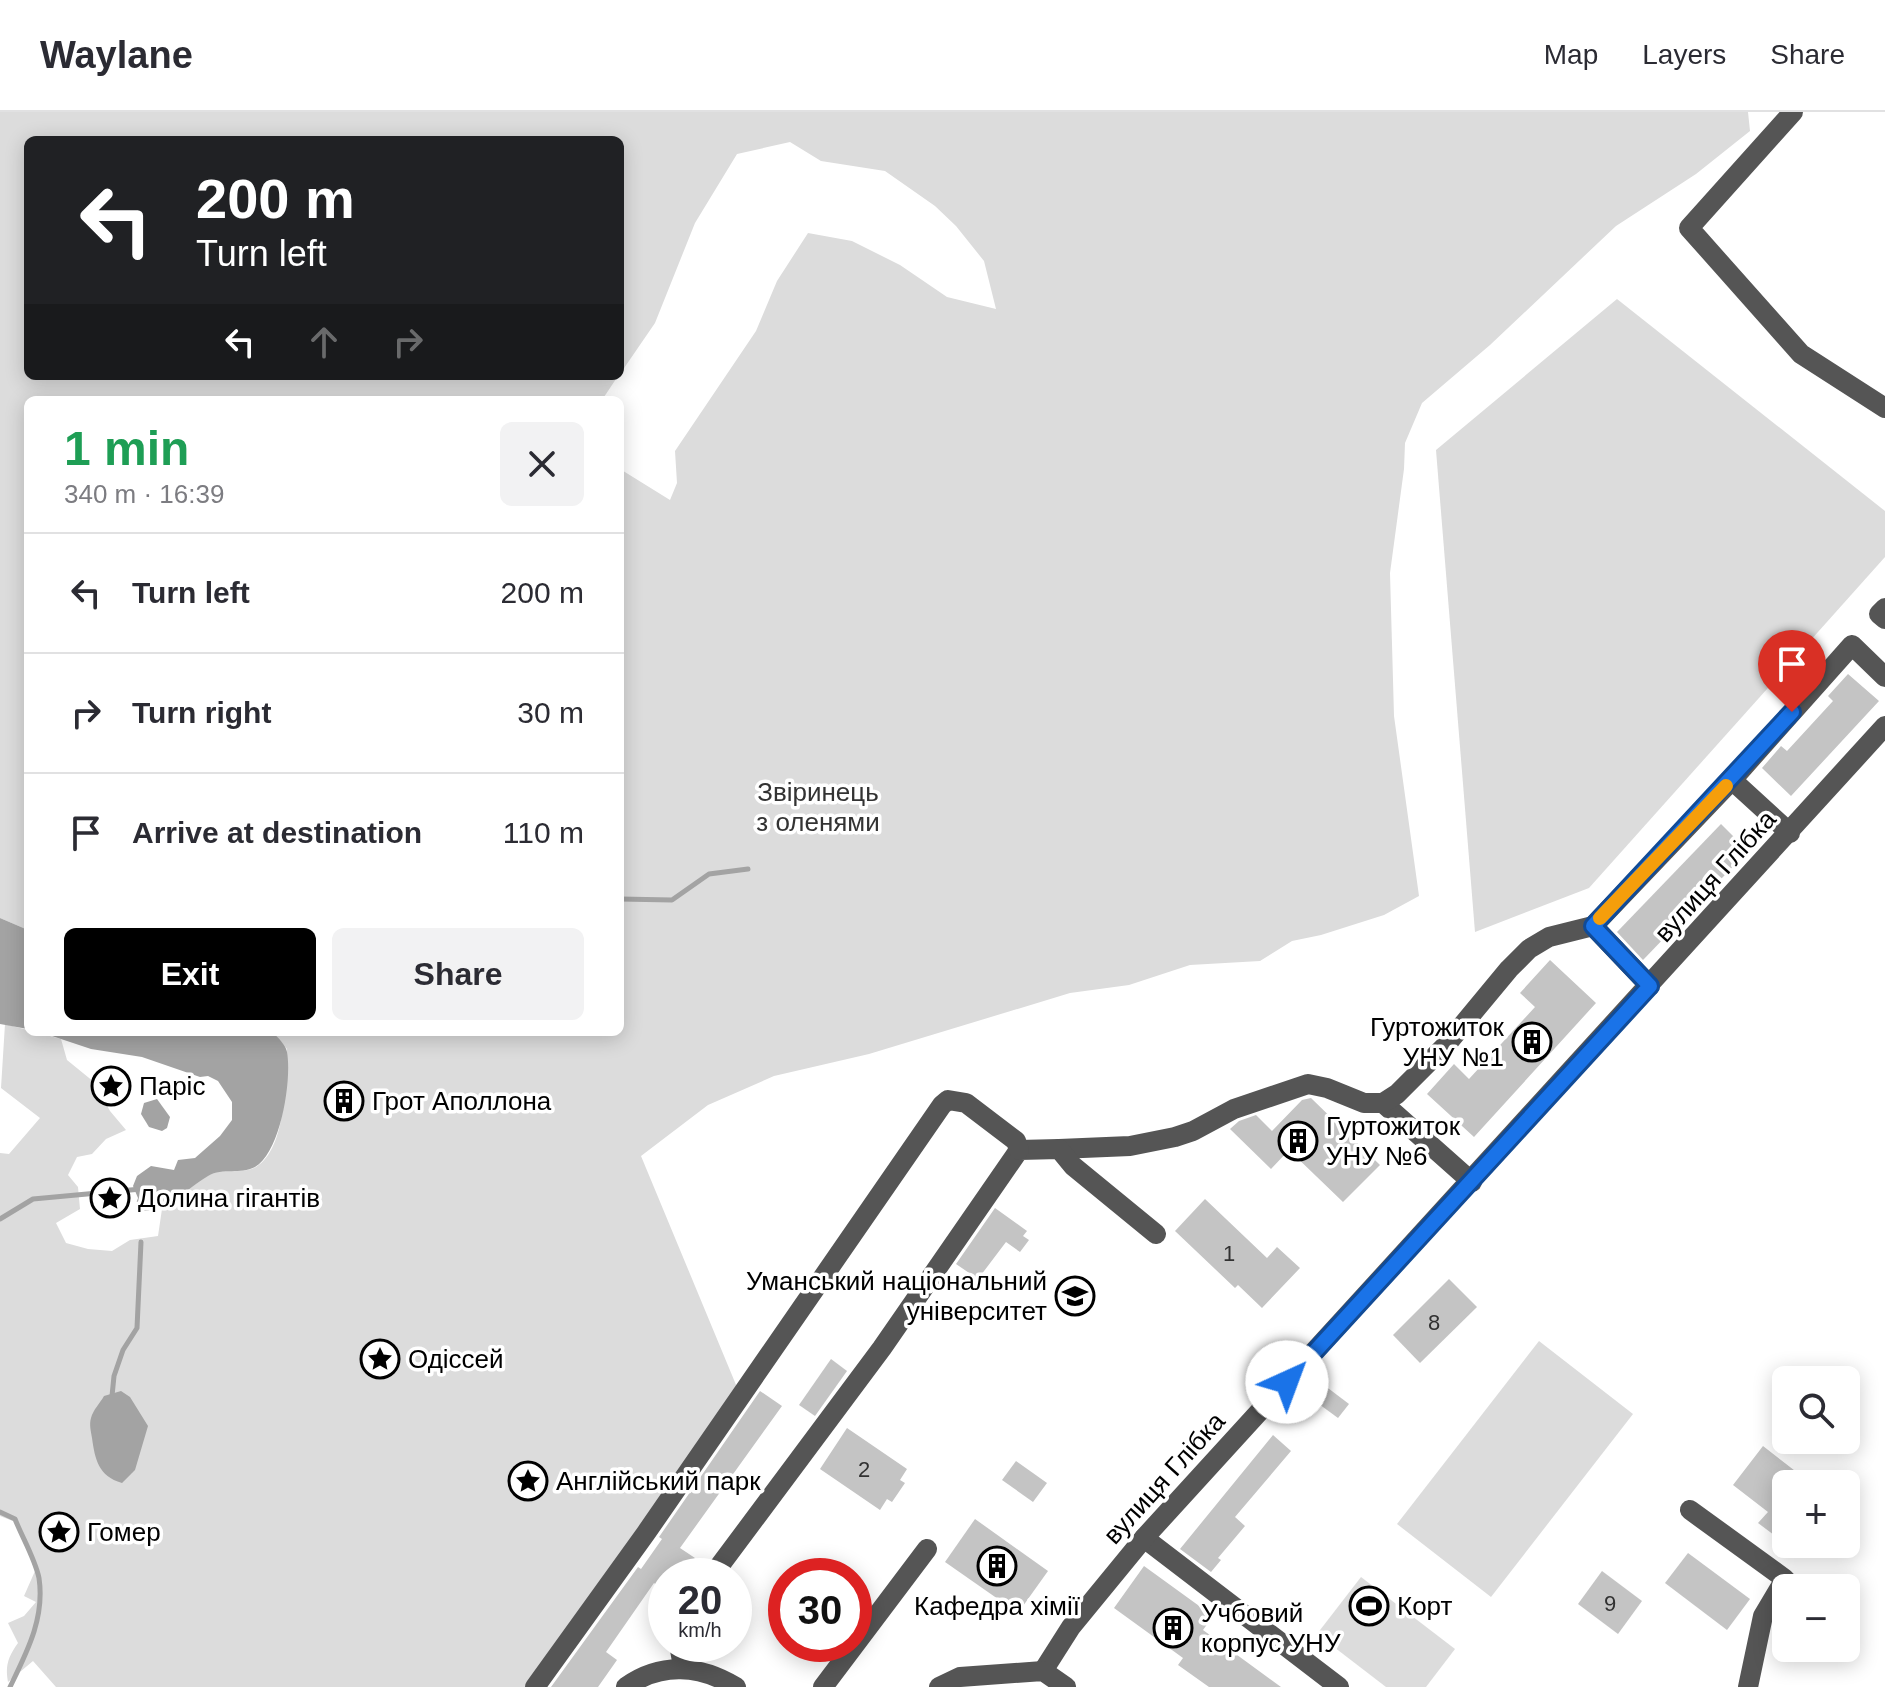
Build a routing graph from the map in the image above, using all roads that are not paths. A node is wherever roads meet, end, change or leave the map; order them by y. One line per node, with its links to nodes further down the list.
1 (1793, 112): 2 (street)
2 (1885, 408)
3 (1885, 608): 4 (street)
4 (1885, 619)
5 (1885, 677): 7 (street)
6 (1885, 726): 8 (street, вулиця Глібка)
7 (1732, 780): 8 (street); 9 (street)
8 (1790, 833): 10 (street, вулиця Глібка)
9 (1593, 926): 10 (street); 11 (street)
10 (1650, 986): 14 (street, вулиця Глібка)
11 (1383, 1103): 12 (street); 14 (street)
12 (1059, 1149): 13 (street); 15 (street)
13 (1019, 1150): 19 (street); 23 (street)
14 (1472, 1182): 17 (street, вулиця Глібка)
15 (1156, 1234)
16 (1690, 1510): 30 (street)
17 (1144, 1538): 22 (street, вулиця Глібка); 29 (street)
18 (927, 1549): 26 (street)
19 (725, 1558)
20 (682, 1662): 21 (street)
21 (683, 1667): 24 (street); 25 (street)
22 (1043, 1671): 27 (street); 28 (street)
23 (535, 1687)
24 (626, 1687)
25 (736, 1687)
26 (823, 1687)
27 (939, 1687)
28 (1066, 1687)
29 (1339, 1687)
30 (1748, 1687)

